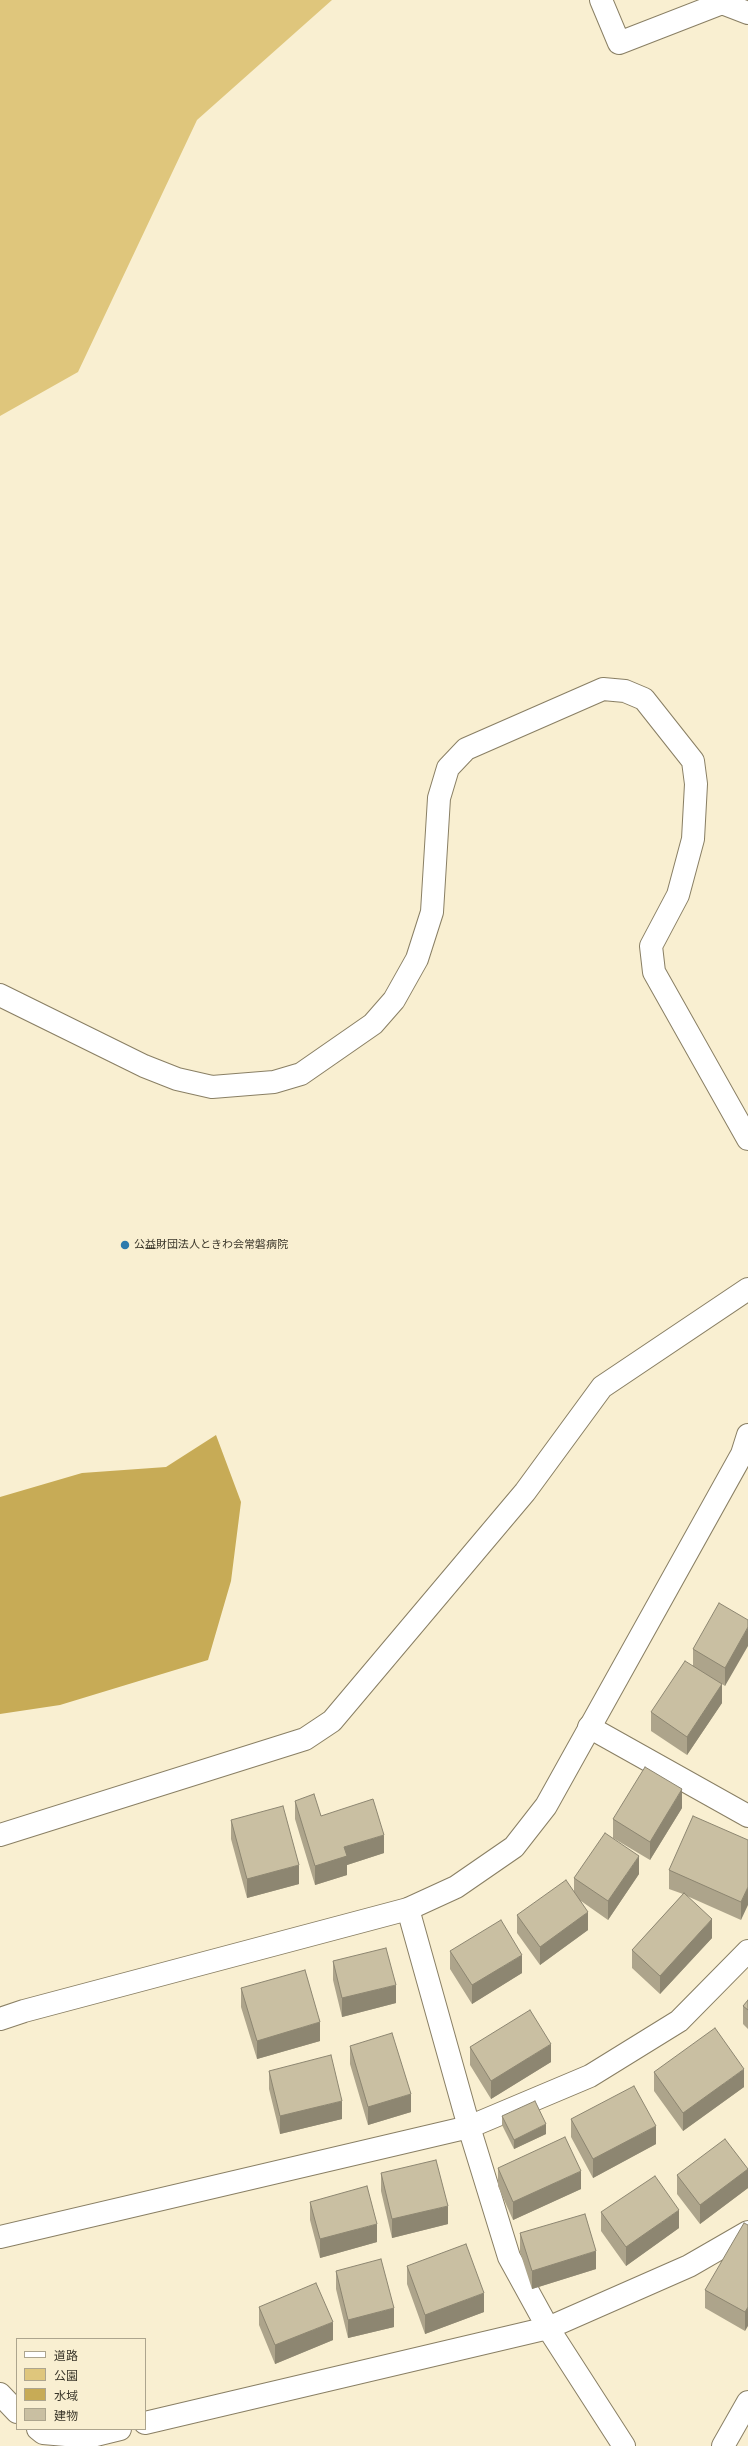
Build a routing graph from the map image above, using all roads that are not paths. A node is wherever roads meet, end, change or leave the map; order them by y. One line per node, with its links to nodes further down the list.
1 (601, 0): 2 (street)
2 (748, 13)
3 (0, 995): 4 (street)
4 (748, 1139)
5 (748, 1290): 9 (street)
6 (748, 1435): 7 (street)
7 (589, 1727): 8 (street); 10 (street)
8 (748, 1816)
9 (0, 1835)
10 (408, 1909): 12 (street); 13 (street)
11 (748, 1951): 13 (street)
12 (0, 2019)
13 (469, 2127): 15 (street); 16 (street)
14 (748, 2232): 16 (street)
15 (0, 2237)
16 (548, 2328): 20 (street); 23 (street)
17 (0, 2394): 19 (street)
18 (748, 2402): 24 (street)
19 (16, 2411)
20 (146, 2423)
21 (39, 2430): 22 (street)
22 (116, 2430)
23 (624, 2446)
24 (723, 2446)

